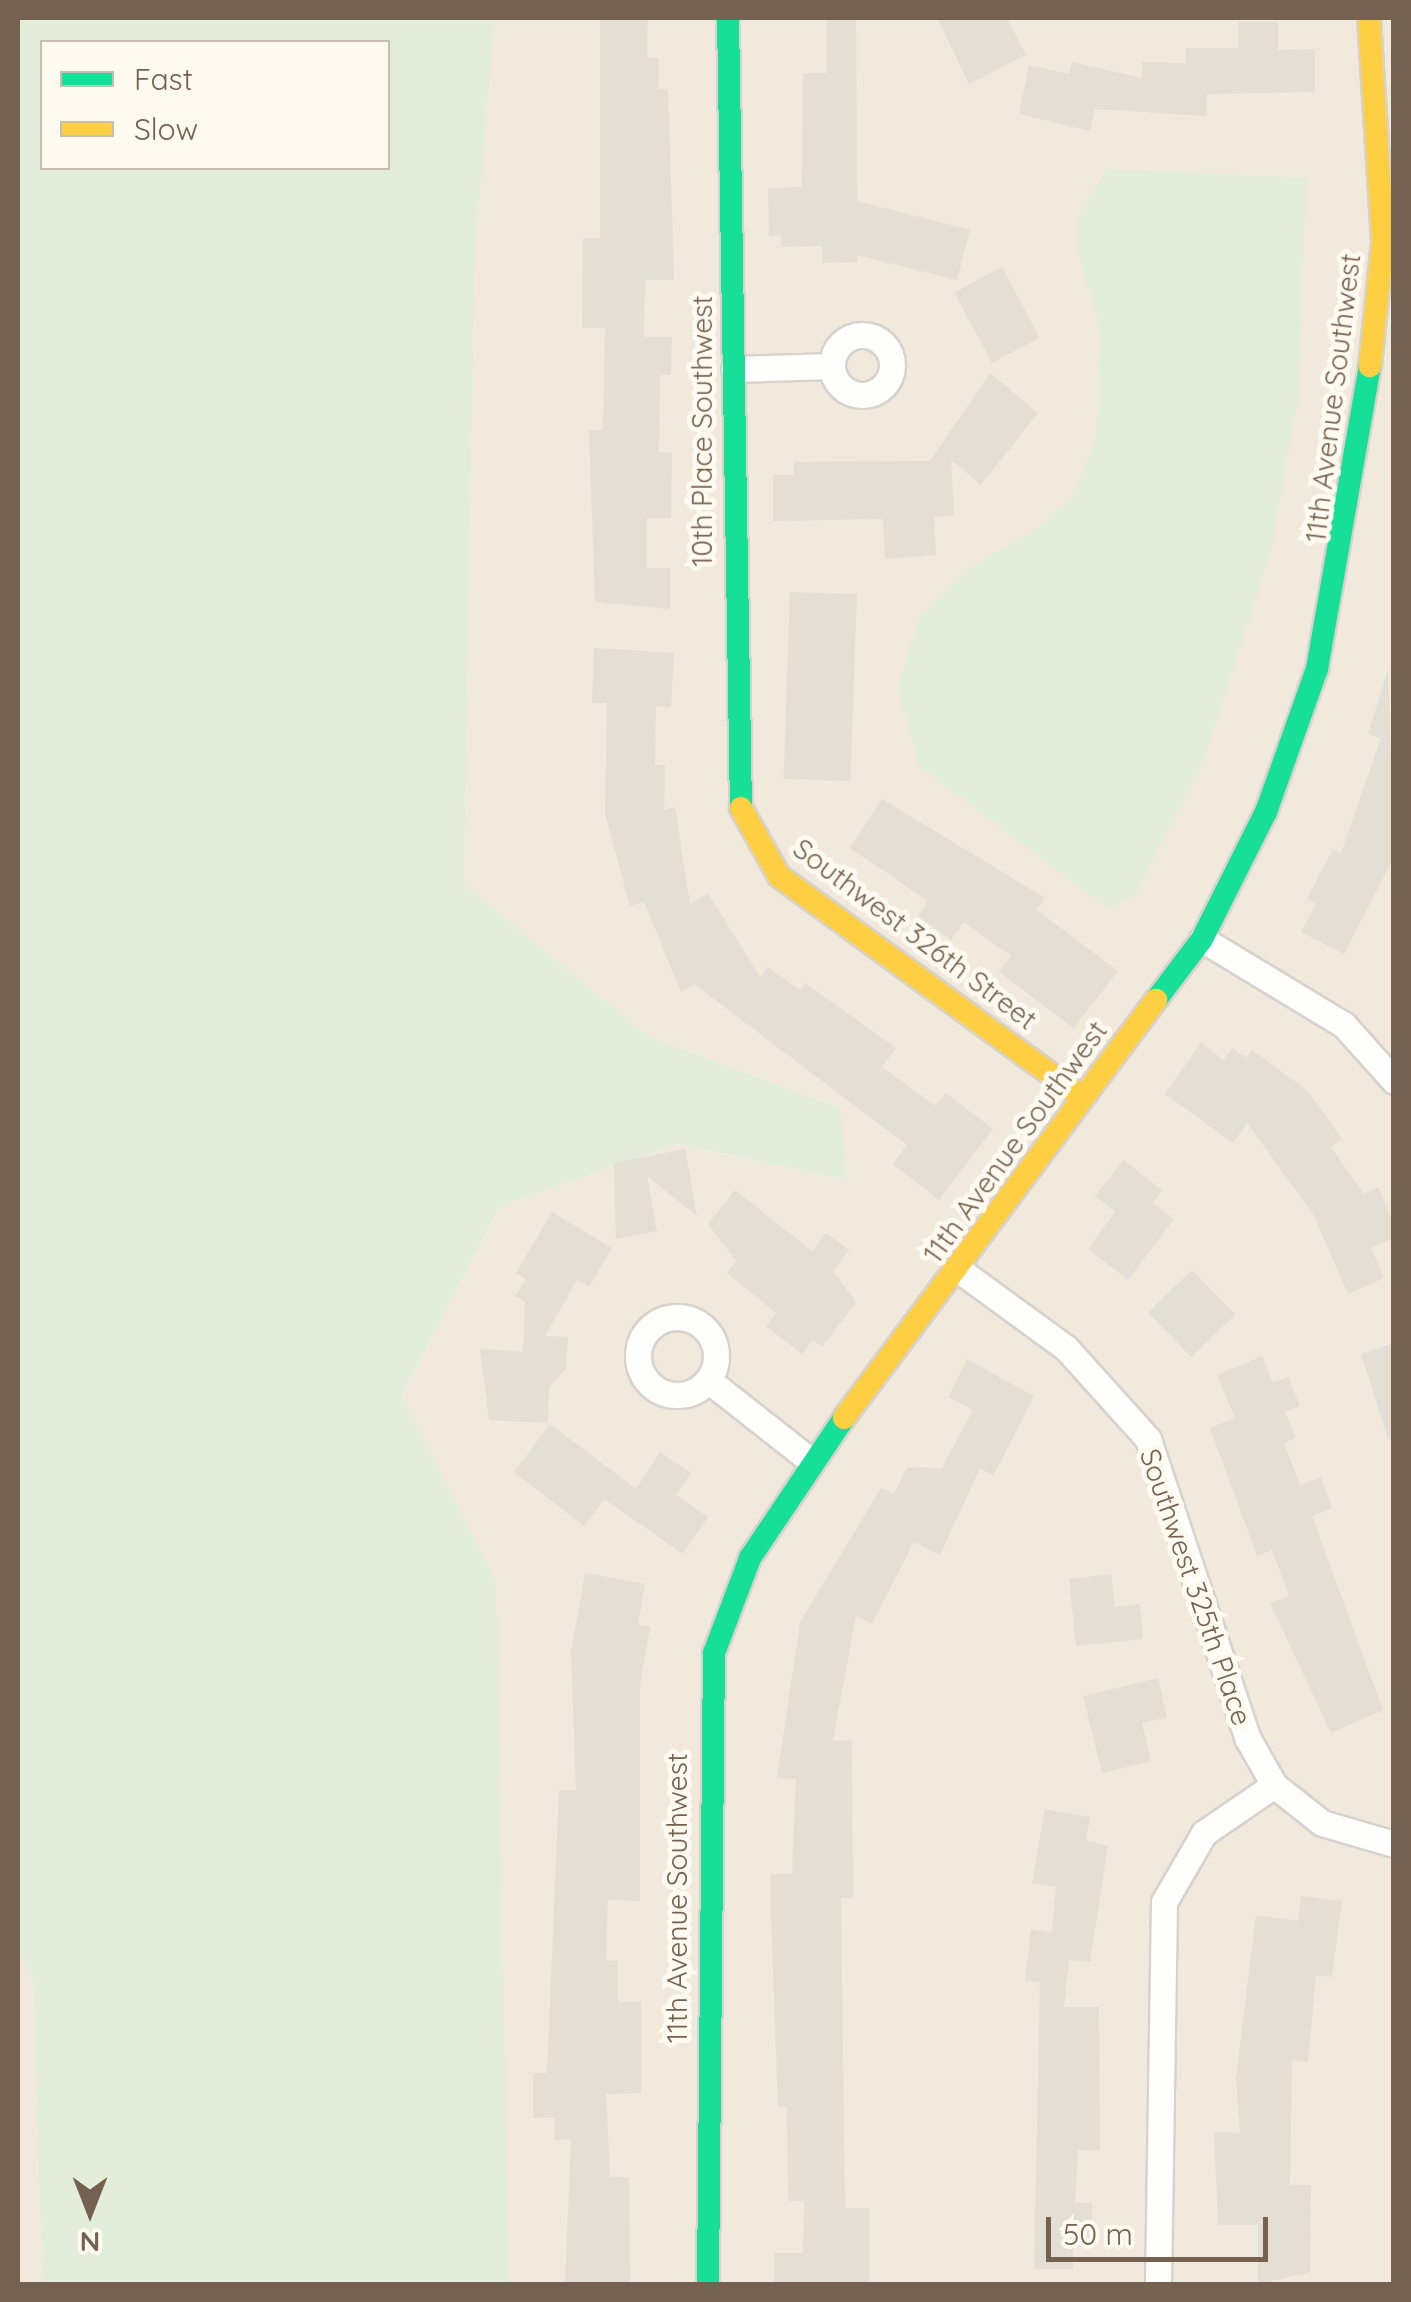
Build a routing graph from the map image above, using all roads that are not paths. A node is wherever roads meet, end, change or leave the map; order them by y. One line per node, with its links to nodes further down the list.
1 (728, 18): 5 (street, 10th Place Southwest)
2 (1369, 18): 3 (street, 11th Avenue Southwest)
3 (1388, 242): 7 (street, 11th Avenue Southwest)
4 (831, 366): 5 (street)
5 (734, 369): 6 (street, 10th Place Southwest)
6 (735, 798): 9 (street, Southwest 326th Street)
7 (1202, 938): 8 (street); 9 (street, 11th Avenue Southwest)
8 (1394, 1081)
9 (1082, 1097): 10 (street, 11th Avenue Southwest)
10 (960, 1270): 12 (street, 11th Avenue Southwest); 13 (street, Southwest 325th Place)
11 (708, 1380): 12 (street)
12 (811, 1461): 15 (street, 11th Avenue Southwest)
13 (1274, 1785): 14 (street, Southwest 325th Place); 16 (street)
14 (1394, 1844)
15 (708, 2284)
16 (1158, 2284)

